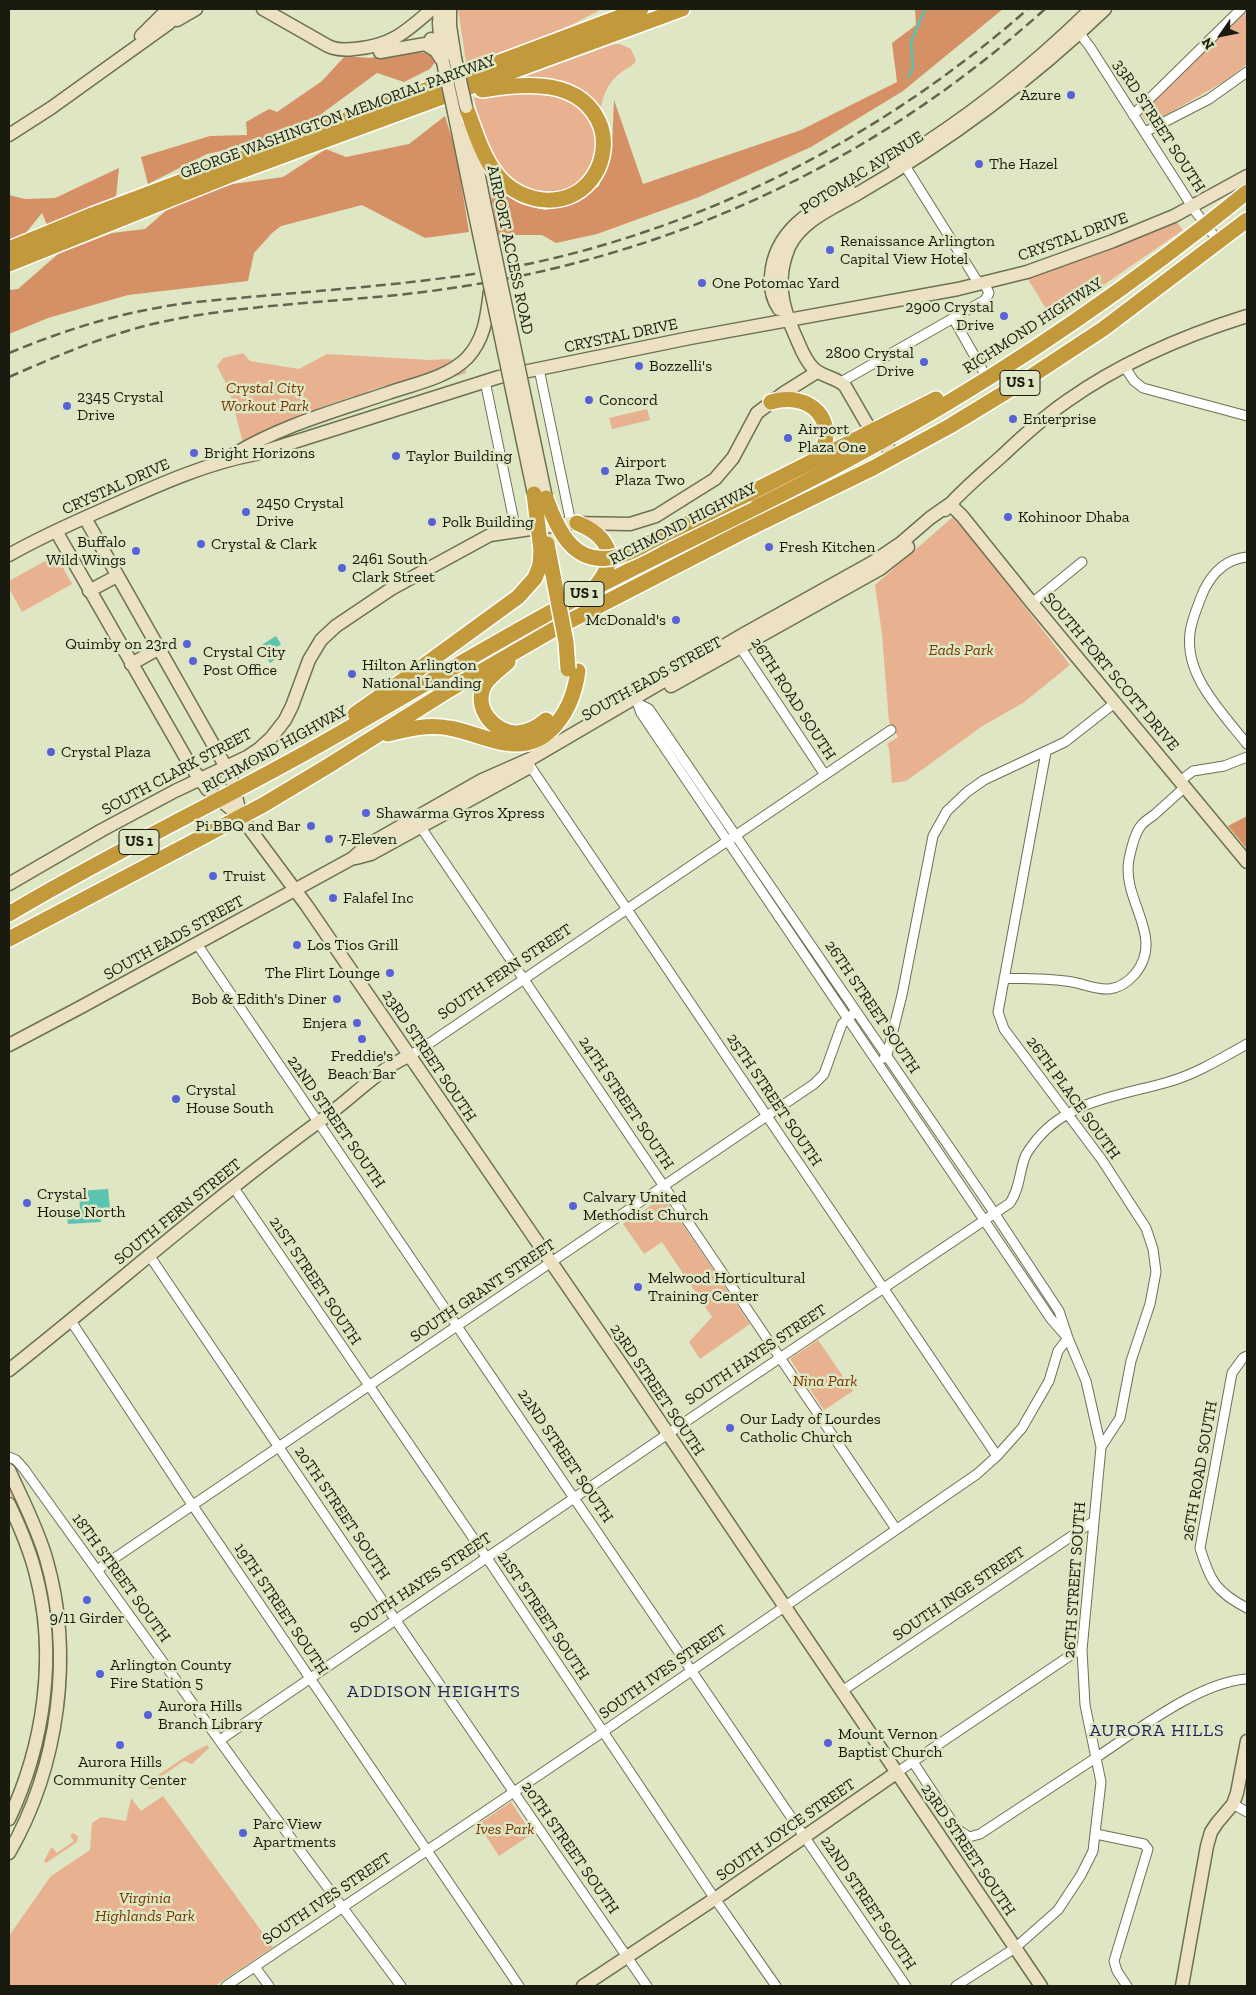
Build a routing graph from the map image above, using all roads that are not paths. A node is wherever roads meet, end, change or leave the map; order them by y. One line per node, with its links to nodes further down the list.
1 (168, 9): 20 (street)
2 (183, 9): 14 (street)
3 (196, 9): 14 (street)
4 (263, 9): 19 (street)
5 (440, 9): 17 (street, AIRPORT ACCESS ROAD)
6 (450, 9): 21 (street, AIRPORT ACCESS ROAD)
7 (612, 9): 18 (highway)
8 (642, 9): 18 (highway, GEORGE WASHINGTON MEMORIAL PARKWAY)
9 (682, 9): 23 (highway, GEORGE WASHINGTON MEMORIAL PARKWAY)
10 (1091, 9): 15 (street, POTOMAC AVENUE)
11 (1105, 9): 15 (street, POTOMAC AVENUE)
12 (1241, 9): 25 (street)
13 (428, 11): 16 (street)
14 (168, 24): 20 (street)
15 (1077, 30): 25 (street, 33RD STREET SOUTH); 28 (street, POTOMAC AVENUE)
16 (407, 31): 17 (street); 19 (street)
17 (440, 45): 21 (street, AIRPORT ACCESS ROAD)
18 (541, 46): 36 (highway, GEORGE WASHINGTON MEMORIAL PARKWAY)
19 (347, 49): 21 (street)
20 (120, 58): 27 (street)
21 (449, 60): 24 (street, AIRPORT ACCESS ROAD, bridge)
22 (1247, 72): 26 (street)
23 (430, 102): 24 (highway); 37 (highway, GEORGE WASHINGTON MEMORIAL PARKWAY)
24 (460, 110): 31 (street, AIRPORT ACCESS ROAD)
25 (1133, 115): 26 (street, 33RD STREET SOUTH)
26 (1145, 132): 32 (street, 33RD STREET SOUTH)
27 (9, 135)
28 (903, 162): 38 (street); 42 (street, POTOMAC AVENUE)
29 (1247, 176): 32 (street, CRYSTAL DRIVE)
30 (1247, 192): 34 (highway, RICHMOND HIGHWAY / US 1)
31 (478, 203): 39 (street, AIRPORT ACCESS ROAD, bridge); 55 (street, AIRPORT ACCESS ROAD, bridge)
32 (1192, 206): 34 (street, 33RD STREET SOUTH); 38 (street, CRYSTAL DRIVE)
33 (1247, 220): 35 (highway, RICHMOND HIGHWAY / US 1)
34 (1206, 225): 35 (street, 33RD STREET SOUTH); 46 (highway, RICHMOND HIGHWAY / US 1)
35 (1220, 242): 52 (highway, RICHMOND HIGHWAY / US 1)
36 (9, 249)
37 (9, 264)
38 (981, 283): 41 (street); 42 (street, CRYSTAL DRIVE)
39 (490, 288): 54 (street); 55 (street, AIRPORT ACCESS ROAD, bridge)
40 (1247, 316): 43 (street, SOUTH EADS STREET)
41 (953, 318): 46 (street); 48 (street)
42 (788, 321): 44 (street, CRYSTAL DRIVE); 45 (street, POTOMAC AVENUE)
43 (1124, 366): 50 (street); 56 (street, SOUTH EADS STREET)
44 (539, 369): 47 (street, CRYSTAL DRIVE); 58 (street)
45 (818, 372): 48 (street); 49 (street, SOUTH CLARK STREET)
46 (987, 378): 51 (highway, RICHMOND HIGHWAY / US 1)
47 (485, 381): 54 (street, CRYSTAL DRIVE); 60 (street)
48 (841, 382): 51 (street)
49 (771, 402): 53 (highway); 58 (street, SOUTH CLARK STREET)
50 (1247, 416)
51 (877, 436): 52 (street); 53 (highway); 65 (highway, RICHMOND HIGHWAY / US 1)
52 (895, 456): 68 (highway, RICHMOND HIGHWAY / US 1)
53 (819, 458): 55 (highway, bridge)
54 (226, 459): 57 (street, CRYSTAL DRIVE)
55 (540, 496): 72 (highway, bridge); 79 (highway, bridge)
56 (950, 504): 67 (street, SOUTH FORT SCOTT DRIVE); 69 (street, SOUTH EADS STREET)
57 (85, 518): 59 (street, CRYSTAL DRIVE); 64 (street, 23RD STREET SOUTH)
58 (574, 523): 60 (street, SOUTH CLARK STREET); 65 (highway)
59 (56, 530): 61 (street, CRYSTAL DRIVE); 66 (street)
60 (516, 531): 83 (street, SOUTH CLARK STREET)
61 (9, 555)
62 (1247, 558): 78 (street)
63 (1082, 562): 67 (street)
64 (117, 576): 66 (street); 70 (street, 23RD STREET SOUTH)
65 (594, 589): 73 (highway, RICHMOND HIGHWAY / US 1)
66 (89, 591): 71 (street)
67 (1032, 603): 75 (street, SOUTH FORT SCOTT DRIVE)
68 (528, 643): 72 (highway); 77 (highway, RICHMOND HIGHWAY / US 1)
69 (738, 643): 74 (street, SOUTH EADS STREET); 84 (street, 26TH ROAD SOUTH)
70 (158, 648): 71 (street); 83 (street, 23RD STREET SOUTH)
71 (131, 664): 85 (street)
72 (573, 670): 77 (highway)
73 (399, 699): 79 (highway, RICHMOND HIGHWAY / US 1); 87 (highway)
74 (636, 701): 82 (street, SOUTH EADS STREET); 90 (street, 26TH STREET SOUTH); 91 (street, 26TH STREET SOUTH)
75 (1116, 702): 80 (street); 86 (street, SOUTH FORT SCOTT DRIVE)
76 (891, 730): 84 (street, SOUTH FERN STREET)
77 (372, 739): 88 (highway, RICHMOND HIGHWAY / US 1)
78 (1247, 744)
79 (308, 751): 87 (highway, RICHMOND HIGHWAY / US 1)
80 (1046, 752): 99 (street, 26TH PLACE SOUTH); 106 (street)
81 (1247, 757): 86 (street)
82 (528, 764): 89 (street, SOUTH EADS STREET); 95 (street, 25TH STREET SOUTH)
83 (225, 767): 85 (street, SOUTH CLARK STREET); 87 (street, 23RD STREET SOUTH)
84 (825, 775): 90 (street, SOUTH FERN STREET)
85 (200, 779): 87 (street); 93 (street, SOUTH CLARK STREET)
86 (1183, 784): 92 (street, SOUTH FORT SCOTT DRIVE); 99 (street)
87 (230, 800): 88 (street, 23RD STREET SOUTH); 96 (highway, RICHMOND HIGHWAY / US 1)
88 (241, 817): 94 (street, 23RD STREET SOUTH); 97 (highway, RICHMOND HIGHWAY / US 1)
89 (417, 822): 94 (street, SOUTH EADS STREET); 100 (street, 24TH STREET SOUTH)
90 (736, 835): 91 (street, SOUTH FERN STREET); 101 (street, 26TH STREET SOUTH)
91 (728, 841): 95 (street, SOUTH FERN STREET); 102 (street, 26TH STREET SOUTH)
92 (1247, 862)
93 (9, 884)
94 (296, 890): 98 (street, SOUTH EADS STREET); 105 (street, 23RD STREET SOUTH)
95 (626, 909): 100 (street, SOUTH FERN STREET); 109 (street, 25TH STREET SOUTH)
96 (9, 914)
97 (9, 939)
98 (198, 944): 104 (street, SOUTH EADS STREET); 110 (street, 22ND STREET SOUTH)
99 (1004, 978): 108 (street, 26TH PLACE SOUTH)
100 (524, 979): 105 (street, SOUTH FERN STREET); 111 (street, 24TH STREET SOUTH)
101 (856, 1011): 102 (street, SOUTH GRANT STREET); 106 (street, 26TH STREET SOUTH)
102 (848, 1019): 107 (street, 26TH STREET SOUTH); 109 (street, SOUTH GRANT STREET)
103 (1247, 1044): 108 (street, SOUTH HAYES STREET)
104 (9, 1045)
105 (409, 1056): 110 (street, SOUTH FERN STREET); 116 (street, 23RD STREET SOUTH)
106 (886, 1056): 107 (street); 113 (street, 26TH STREET SOUTH)
107 (879, 1064): 114 (street, 26TH STREET SOUTH)
108 (1068, 1114): 113 (street, SOUTH HAYES STREET); 127 (street, 26TH PLACE SOUTH)
109 (767, 1116): 111 (street, SOUTH GRANT STREET); 117 (street, 25TH STREET SOUTH)
110 (318, 1122): 112 (street, SOUTH FERN STREET); 119 (street, 22ND STREET SOUTH)
111 (664, 1186): 116 (street, SOUTH GRANT STREET); 122 (street, 24TH STREET SOUTH)
112 (234, 1188): 115 (street, SOUTH FERN STREET); 124 (street, 21ST STREET SOUTH)
113 (995, 1213): 114 (street, SOUTH HAYES STREET); 120 (street, 26TH STREET SOUTH)
114 (985, 1220): 117 (street, SOUTH HAYES STREET); 120 (street, 26TH STREET SOUTH)
115 (149, 1255): 118 (street, SOUTH FERN STREET); 126 (street, 20TH STREET SOUTH)
116 (550, 1263): 119 (street, SOUTH GRANT STREET); 125 (street, 23RD STREET SOUTH)
117 (884, 1289): 122 (street, SOUTH HAYES STREET); 128 (street, 25TH STREET SOUTH)
118 (71, 1321): 123 (street, SOUTH FERN STREET); 133 (street, 19TH STREET SOUTH)
119 (458, 1326): 124 (street, SOUTH GRANT STREET); 131 (street, 22ND STREET SOUTH)
120 (1068, 1338): 127 (street, 26TH STREET SOUTH); 128 (street, SOUTH IVES STREET)
121 (1247, 1356): 139 (street, 26TH ROAD SOUTH)
122 (780, 1359): 125 (street, SOUTH HAYES STREET); 135 (street, 24TH STREET SOUTH)
123 (9, 1370)
124 (368, 1386): 126 (street, SOUTH GRANT STREET); 136 (street, 21ST STREET SOUTH)
125 (668, 1434): 131 (street, SOUTH HAYES STREET); 138 (street, 23RD STREET SOUTH)
126 (279, 1447): 133 (street, SOUTH GRANT STREET); 140 (street, 20TH STREET SOUTH)
127 (1101, 1447): 134 (street, 26TH STREET SOUTH)
128 (997, 1456): 135 (street, SOUTH IVES STREET)
129 (9, 1457): 137 (street, 18TH STREET SOUTH)
130 (9, 1470): 159 (street)
131 (575, 1498): 136 (street, SOUTH HAYES STREET); 142 (street, 22ND STREET SOUTH)
132 (9, 1504): 155 (street)
133 (193, 1506): 137 (street, SOUTH GRANT STREET); 143 (street, 19TH STREET SOUTH)
134 (1094, 1521): 141 (street, 26TH STREET SOUTH); 145 (street, SOUTH INGE STREET)
135 (896, 1529): 138 (street, SOUTH IVES STREET)
136 (486, 1558): 140 (street, SOUTH HAYES STREET); 146 (street, 21ST STREET SOUTH)
137 (97, 1570): 147 (street, 18TH STREET SOUTH)
138 (784, 1607): 142 (street, SOUTH IVES STREET); 145 (street, 23RD STREET SOUTH)
139 (1247, 1608)
140 (396, 1620): 143 (street, SOUTH HAYES STREET); 152 (street, 20TH STREET SOUTH)
141 (1082, 1650): 149 (street, 26TH STREET SOUTH); 150 (street, SOUTH JOYCE STREET)
142 (692, 1670): 146 (street, SOUTH IVES STREET); 157 (street, 22ND STREET SOUTH)
143 (310, 1678): 147 (street, SOUTH HAYES STREET); 158 (street, 19TH STREET SOUTH)
144 (1247, 1678): 149 (street)
145 (842, 1692): 151 (street, 23RD STREET SOUTH)
146 (602, 1732): 152 (street, SOUTH IVES STREET); 160 (street, 21ST STREET SOUTH)
147 (220, 1740): 161 (street, 18TH STREET SOUTH)
148 (1247, 1741): 153 (street)
149 (1097, 1757): 150 (street); 156 (street, 26TH STREET SOUTH)
150 (913, 1762): 151 (street, SOUTH JOYCE STREET)
151 (896, 1774): 157 (street, SOUTH JOYCE STREET); 162 (street, 23RD STREET SOUTH)
152 (513, 1792): 158 (street, SOUTH IVES STREET); 163 (street, 20TH STREET SOUTH)
153 (1233, 1804): 154 (street); 176 (street)
154 (1247, 1812)
155 (9, 1819)
156 (1096, 1834): 162 (street, 26TH STREET SOUTH); 175 (street)
157 (804, 1836): 160 (street, SOUTH JOYCE STREET); 172 (street, 22ND STREET SOUTH)
158 (426, 1850): 161 (street, SOUTH IVES STREET); 168 (street, 19TH STREET SOUTH)
159 (9, 1852)
160 (715, 1898): 163 (street, SOUTH JOYCE STREET); 171 (street, 21ST STREET SOUTH)
161 (342, 1907): 164 (street, SOUTH IVES STREET); 167 (street, 18TH STREET SOUTH)
162 (1015, 1948): 173 (street, 26TH STREET SOUTH); 174 (street, 23RD STREET SOUTH)
163 (627, 1956): 169 (street, SOUTH JOYCE STREET); 170 (street, 20TH STREET SOUTH)
164 (255, 1967): 165 (street, SOUTH IVES STREET); 166 (street)
165 (226, 1986)
166 (269, 1986)
167 (401, 1986)
168 (519, 1986)
169 (583, 1986)
170 (647, 1986)
171 (776, 1986)
172 (906, 1986)
173 (956, 1986)
174 (1041, 1986)
175 (1127, 1986)
176 (1182, 1986)

